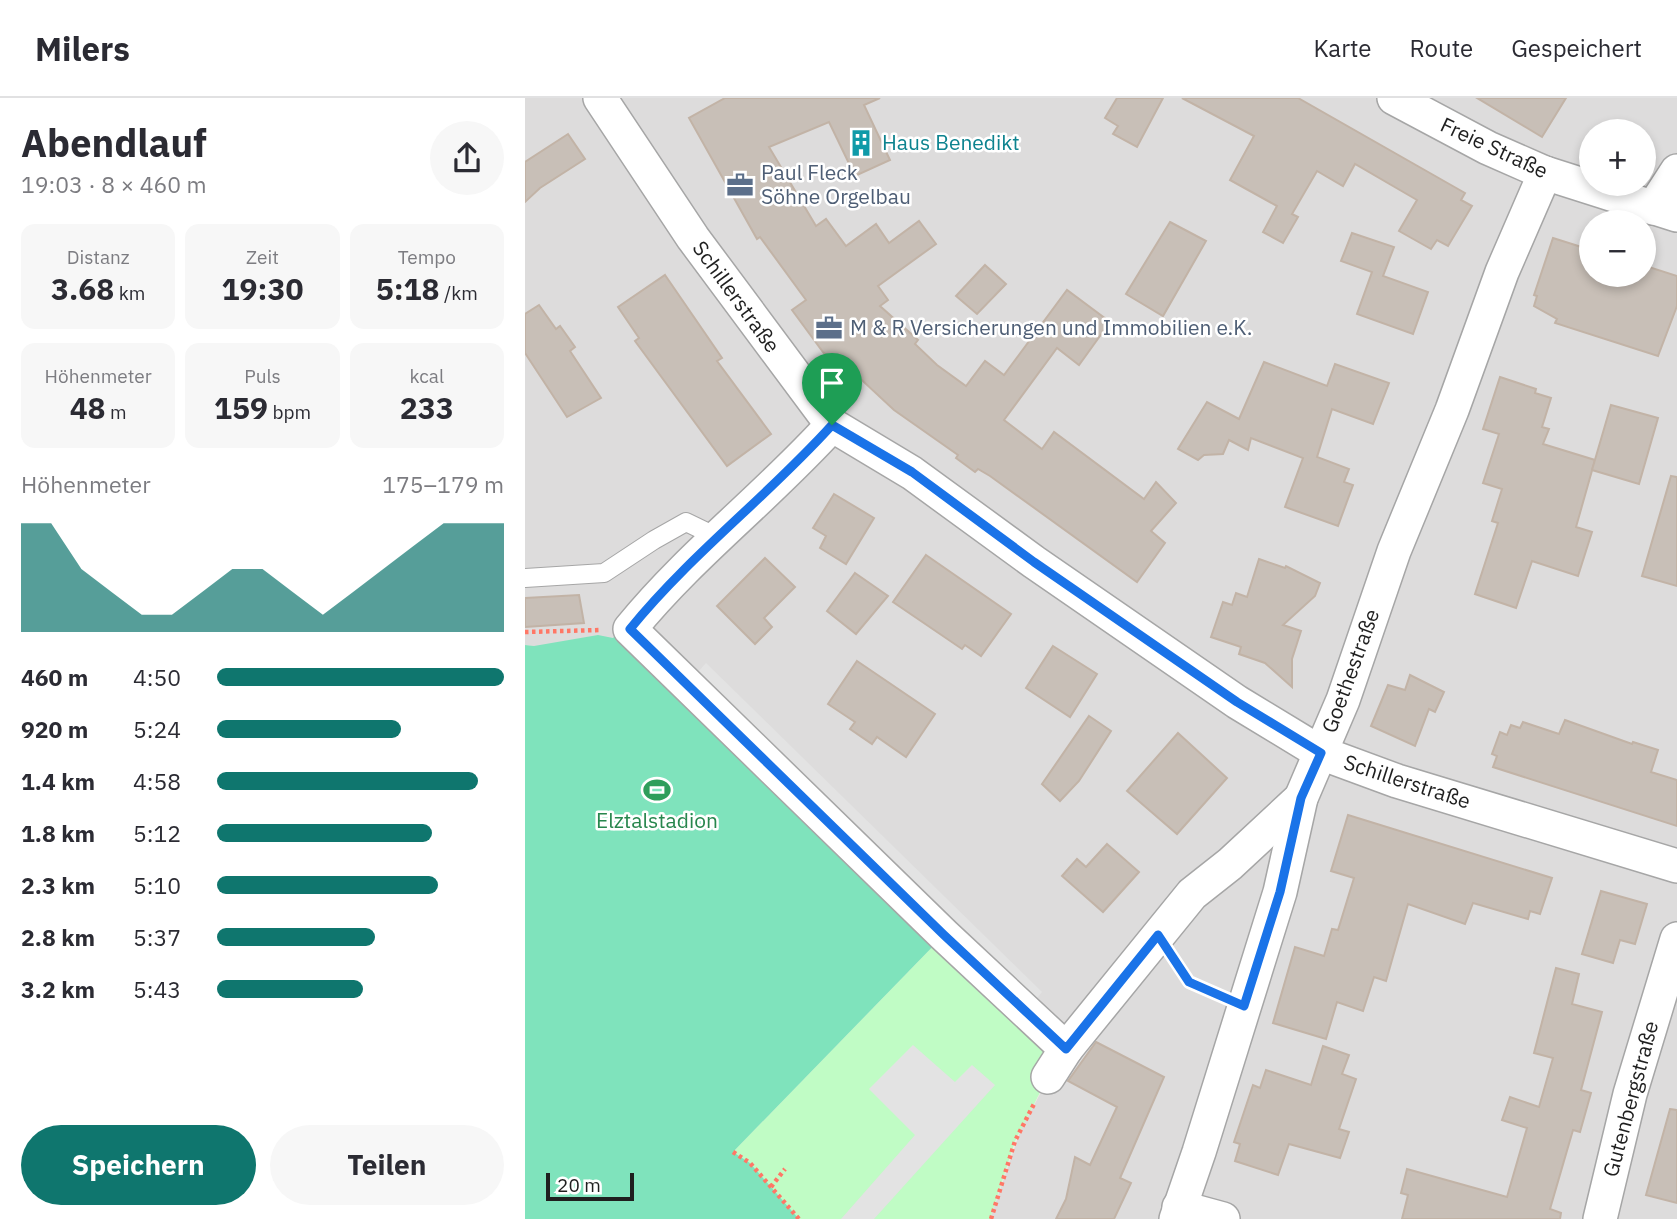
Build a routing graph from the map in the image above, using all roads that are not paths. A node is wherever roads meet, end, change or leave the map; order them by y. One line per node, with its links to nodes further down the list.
1 (600, 98): 6 (street, Schillerstraße)
2 (1394, 98): 4 (street, Freie Straße)
3 (1677, 171): 5 (street)
4 (1545, 173): 5 (street, Freie Straße); 9 (street, Goethestraße)
5 (1665, 211)
6 (832, 425): 7 (street); 9 (street, Schillerstraße)
7 (717, 537): 8 (lane); 13 (street)
8 (525, 578)
9 (1321, 753): 10 (street, Goethestraße); 11 (street, Schillerstraße)
10 (1301, 798): 13 (street); 15 (street, Goethestraße)
11 (1677, 866)
12 (1677, 939): 17 (street, Gutenbergstraße)
13 (1066, 1049): 14 (street)
14 (1048, 1077)
15 (1177, 1213): 16 (street)
16 (1223, 1219)
17 (1599, 1219)

